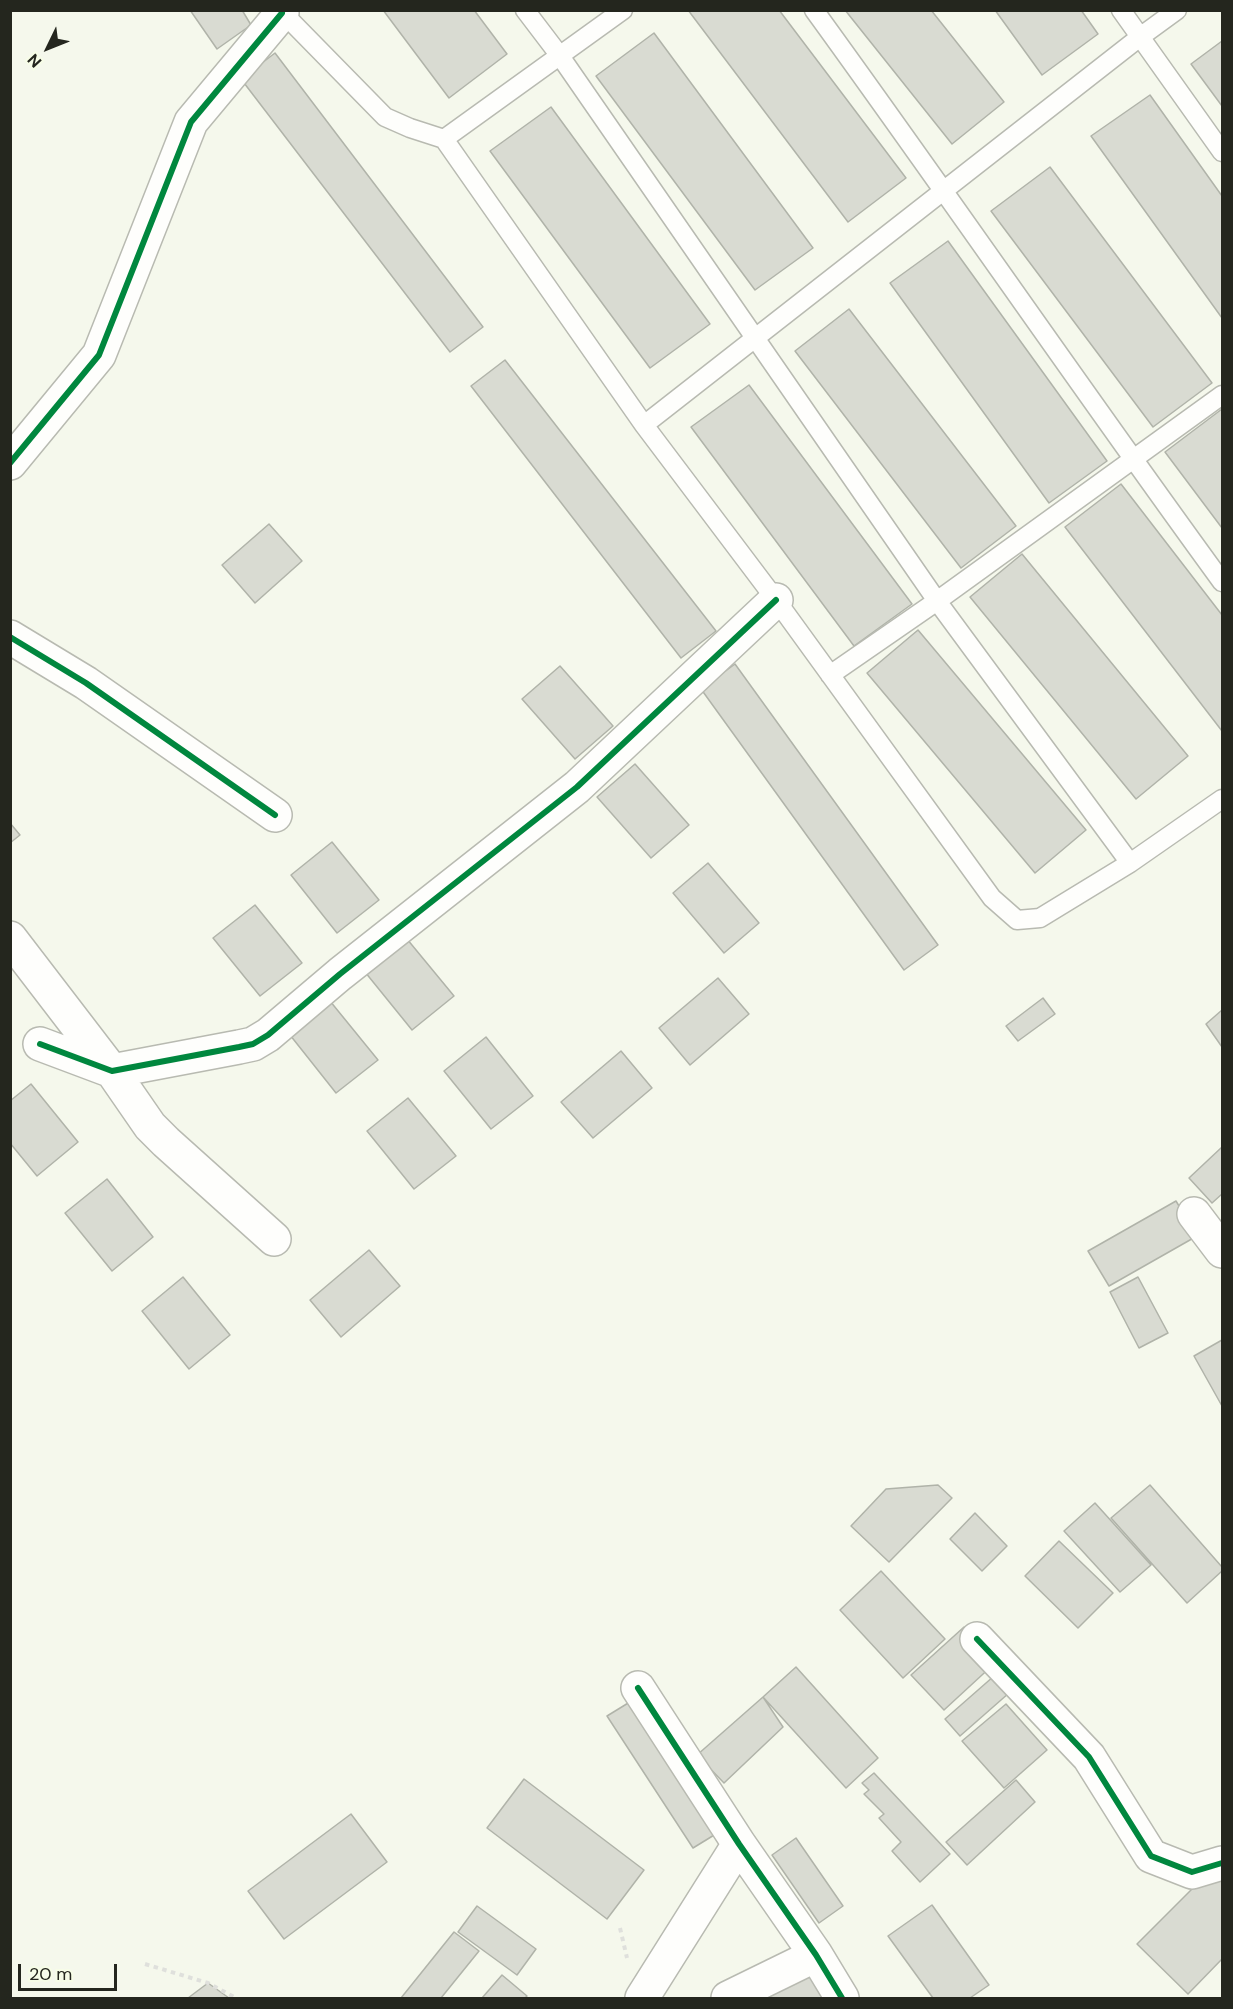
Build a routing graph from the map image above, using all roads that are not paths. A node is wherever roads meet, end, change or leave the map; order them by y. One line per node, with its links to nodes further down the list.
1 (525, 10): 8 (lane)
2 (622, 10): 8 (lane)
3 (814, 10): 11 (lane)
4 (1121, 10): 7 (lane)
5 (1178, 10): 7 (lane)
6 (281, 12): 9 (lane); 16 (street)
7 (1140, 37): 10 (lane); 11 (lane)
8 (560, 56): 9 (lane); 12 (lane)
9 (444, 139): 14 (lane)
10 (1222, 152)
11 (944, 190): 12 (lane); 15 (lane)
12 (755, 339): 14 (lane); 19 (lane)
13 (1222, 395): 15 (lane)
14 (644, 425): 18 (lane)
15 (1133, 460): 17 (lane); 19 (lane)
16 (10, 463)
17 (1222, 582)
18 (776, 600): 21 (lane); 27 (street)
19 (937, 601): 21 (lane); 24 (lane)
20 (10, 637): 23 (street)
21 (830, 675): 24 (lane)
22 (1222, 799): 24 (lane)
23 (275, 814)
24 (1130, 863)
25 (10, 938): 27 (street)
26 (40, 1044): 27 (street)
27 (112, 1071): 29 (street)
28 (1194, 1214): 30 (street)
29 (274, 1239)
30 (1222, 1251)
31 (977, 1639): 34 (street)
32 (638, 1688): 33 (street)
33 (739, 1844): 35 (street); 36 (street)
34 (1222, 1863)
35 (816, 1955): 37 (street); 38 (street)
36 (642, 1998)
37 (728, 1998)
38 (842, 1998)

